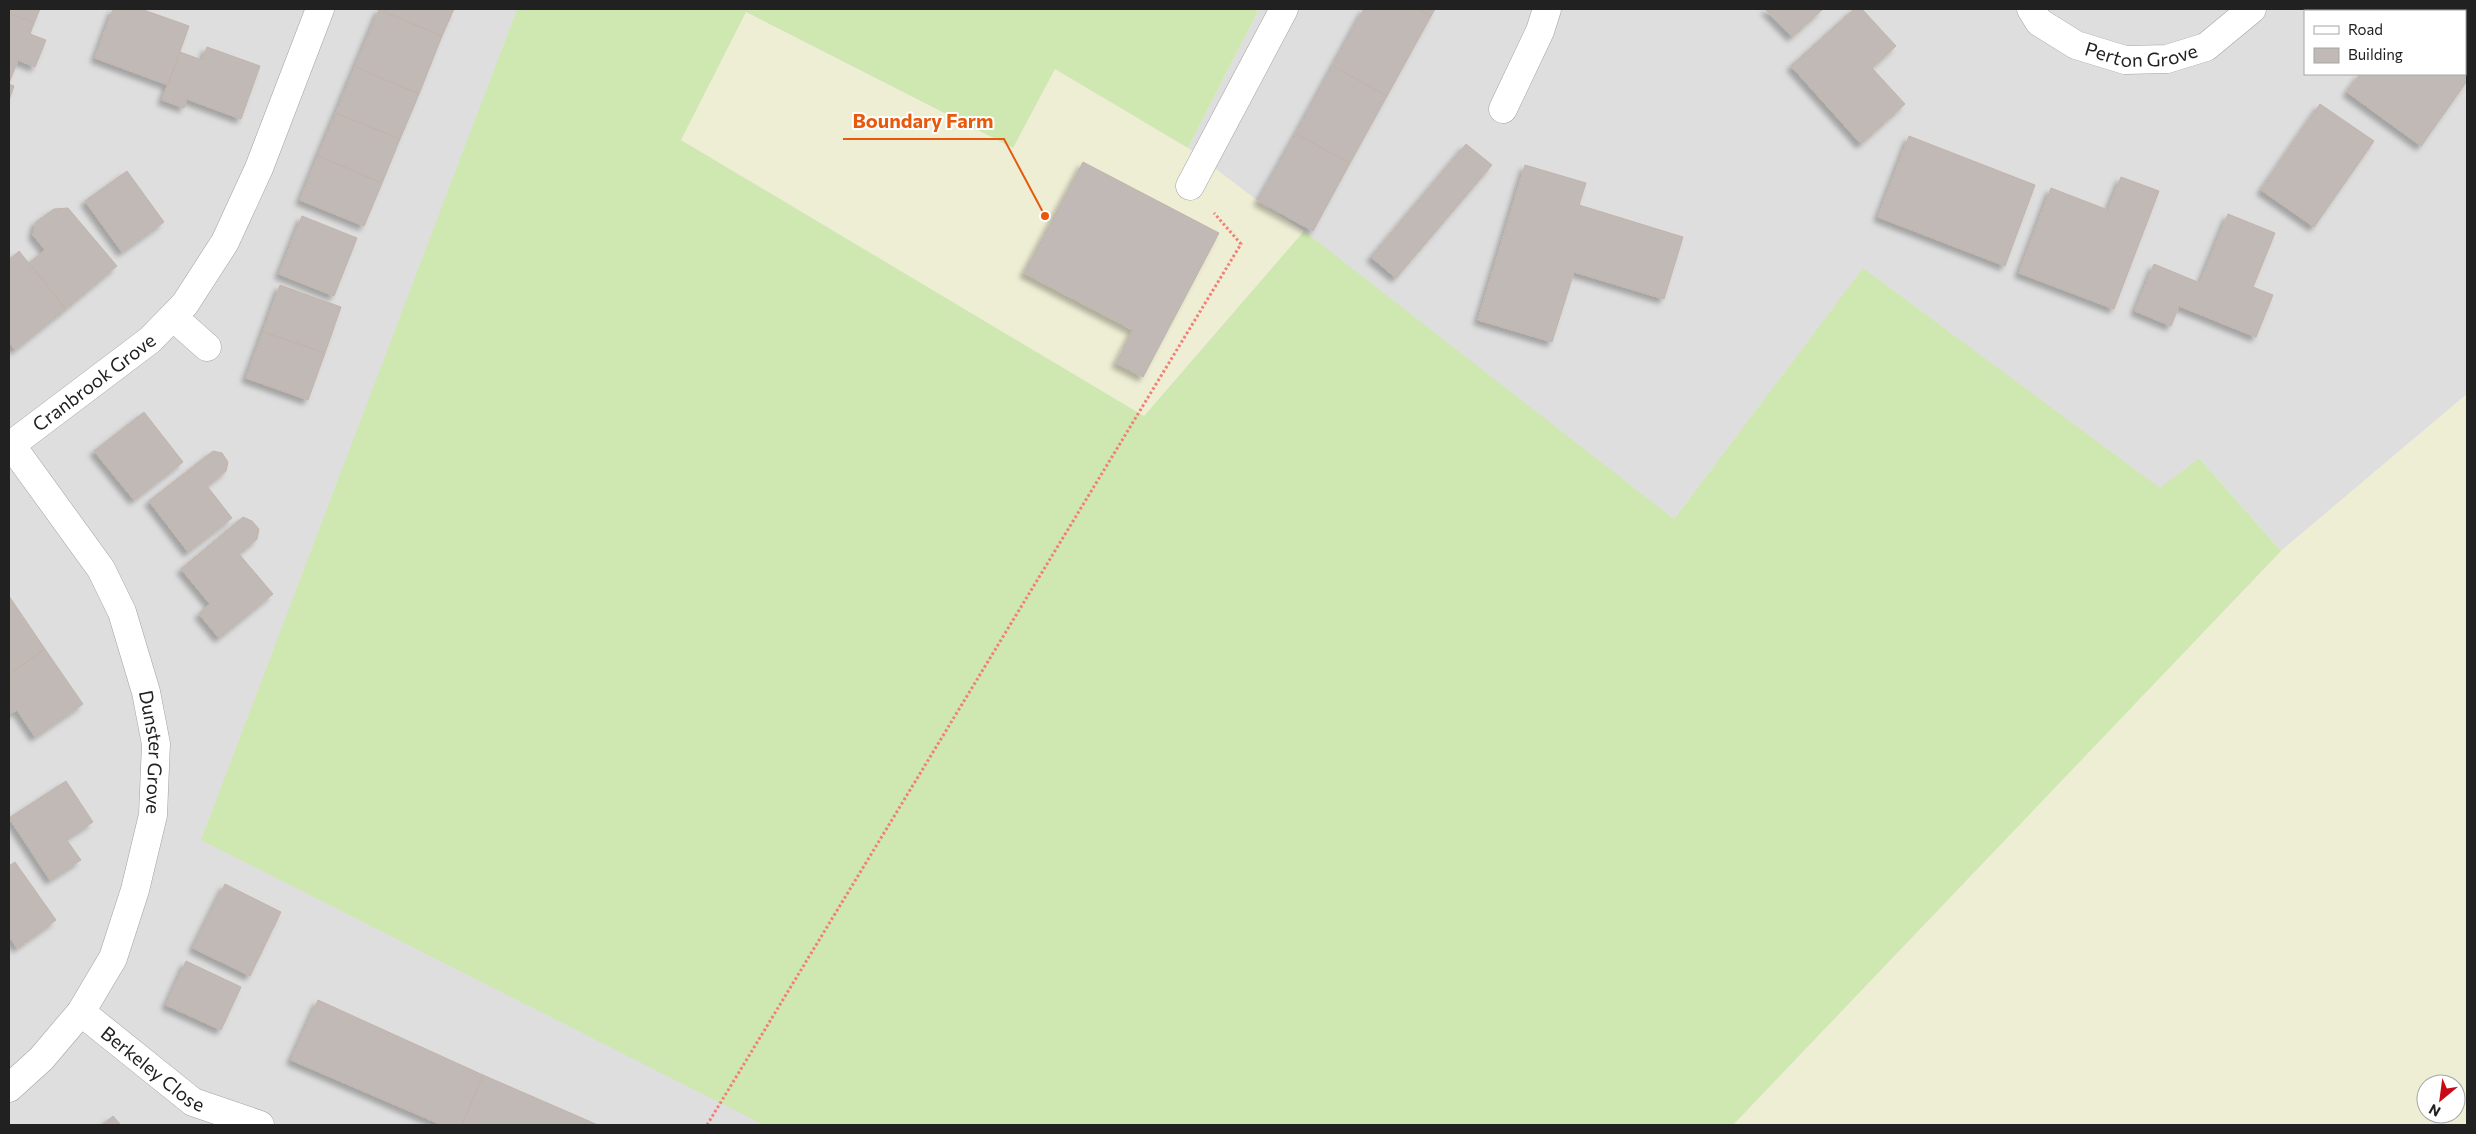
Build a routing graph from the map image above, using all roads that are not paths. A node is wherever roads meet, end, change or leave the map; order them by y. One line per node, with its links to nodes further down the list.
1 (320, 9): 8 (street, Cranbrook Grove)
2 (1284, 9): 7 (street)
3 (1547, 9): 6 (street)
4 (2031, 9): 5 (street, Perton Grove)
5 (2252, 9)
6 (1503, 108)
7 (1190, 186)
8 (172, 317): 9 (street); 10 (street, Cranbrook Grove)
9 (207, 347)
10 (10, 443): 11 (street, Dunster Grove)
11 (81, 1012): 12 (street, Dunster Grove); 13 (street, Berkeley Close)
12 (9, 1088)
13 (260, 1125)

